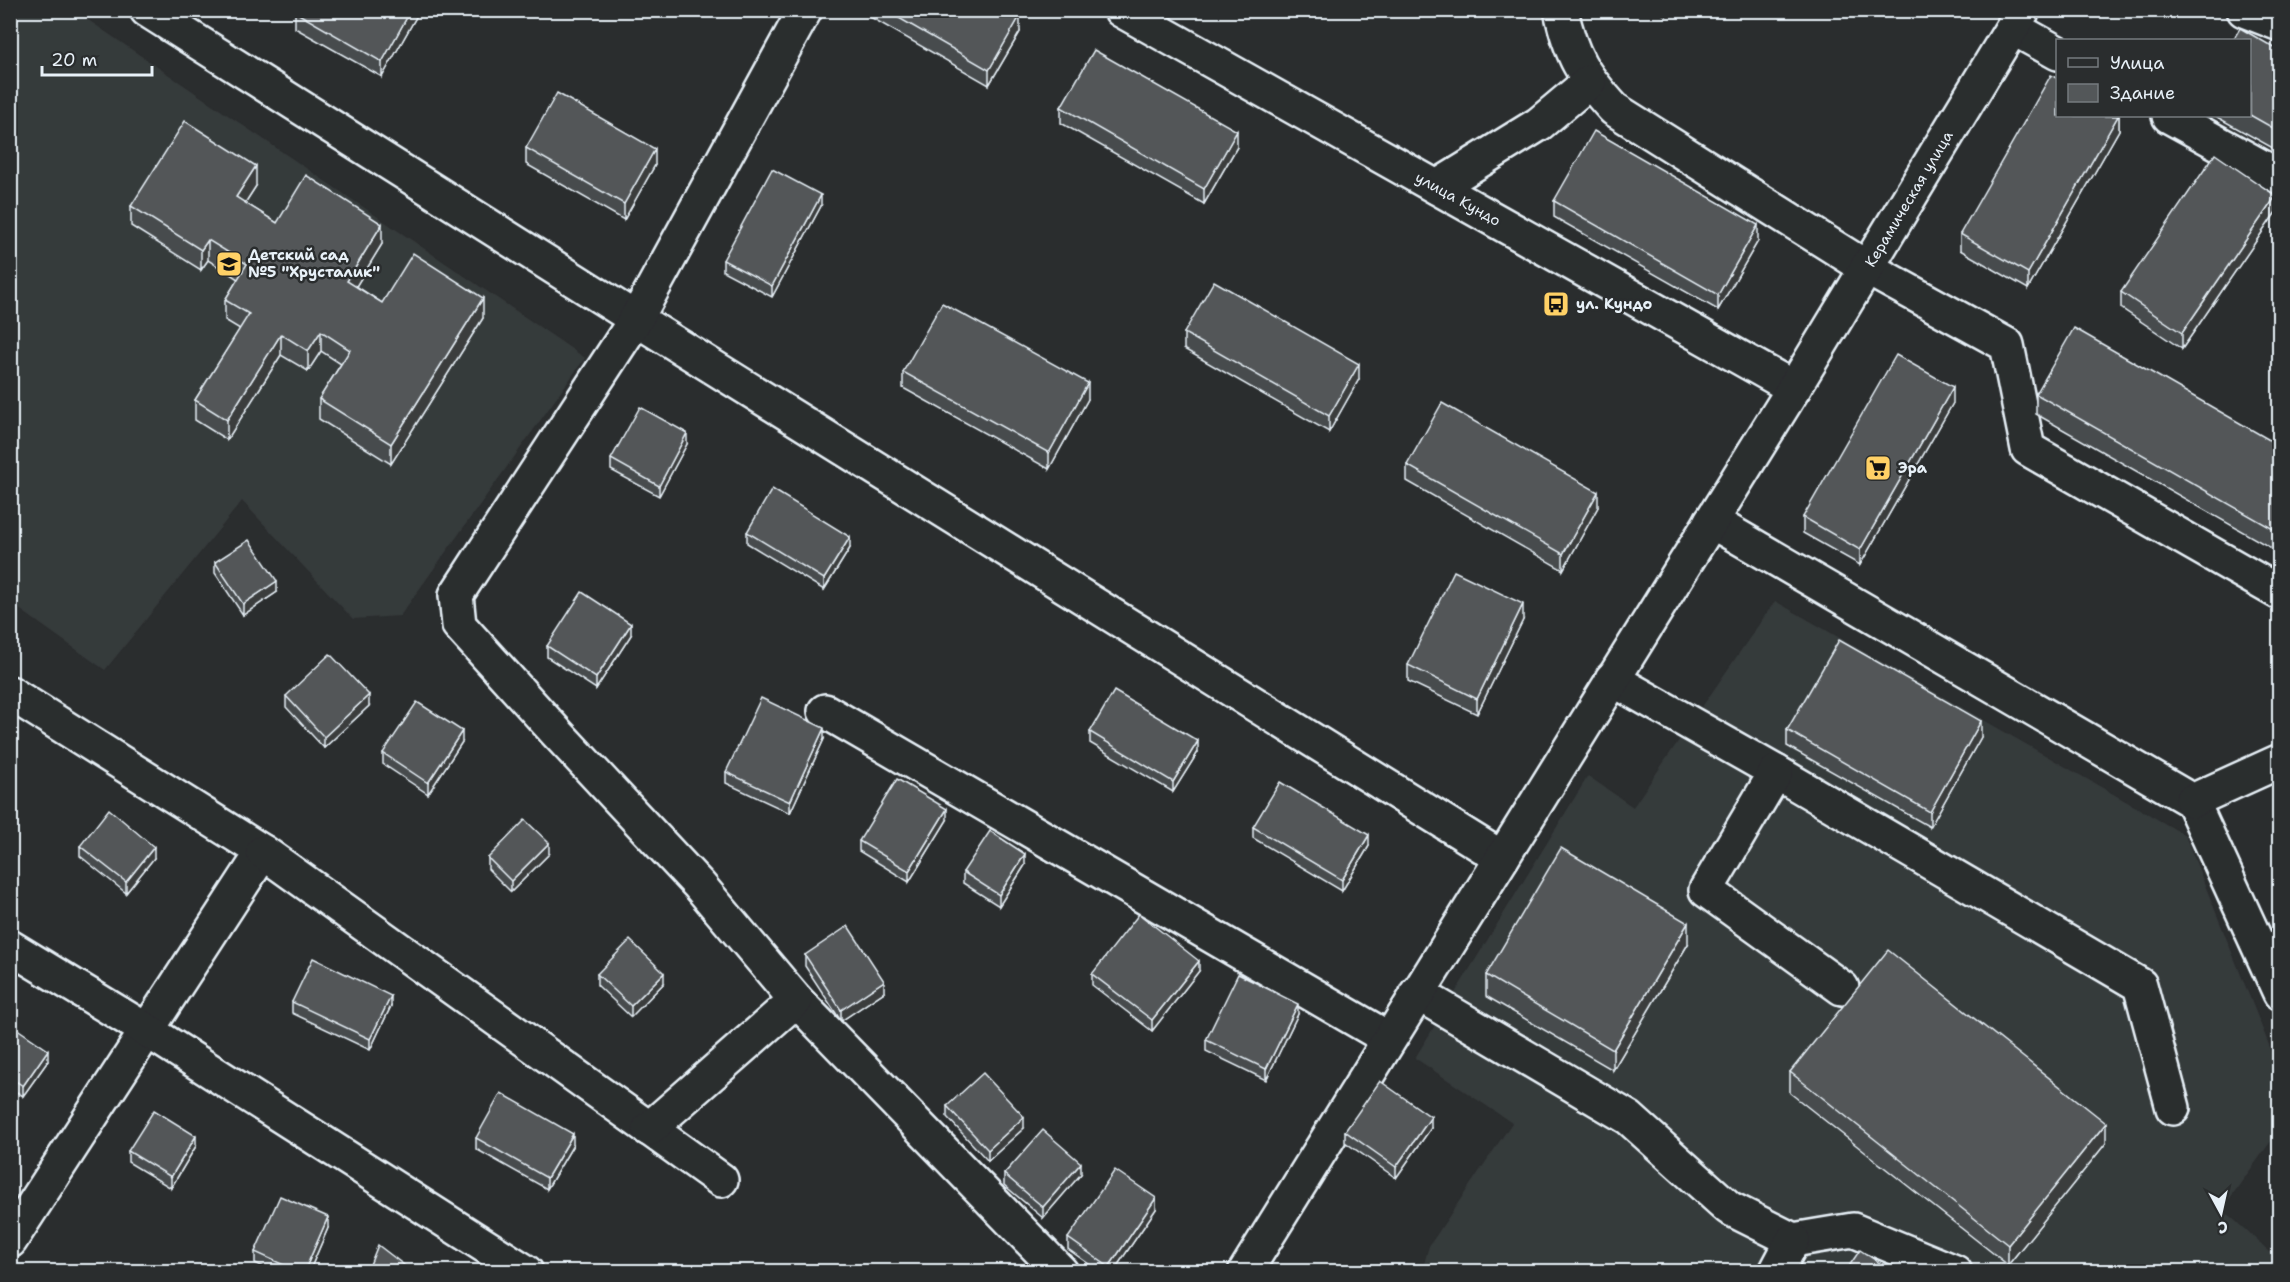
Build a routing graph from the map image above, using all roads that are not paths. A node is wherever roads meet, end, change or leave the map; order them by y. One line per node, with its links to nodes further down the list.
1 (147, 10): 14 (street)
2 (805, 10): 14 (street)
3 (1121, 10): 12 (street, улица Кундо)
4 (1561, 10): 9 (street)
5 (2244, 10): 7 (street)
6 (2018, 19): 8 (street); 13 (street, Керамическая улица)
7 (2280, 24)
8 (2056, 51)
9 (1589, 82): 12 (street); 13 (street)
10 (2171, 117): 11 (street)
11 (2280, 177)
12 (1437, 187): 15 (street, улица Кундо)
13 (1867, 268): 15 (street, Керамическая улица); 17 (street)
14 (636, 319): 25 (street); 30 (street)
15 (1794, 388): 16 (street, Керамическая улица)
16 (1711, 521): 18 (street, Керамическая улица); 23 (street)
17 (2280, 593)
18 (1612, 679): 22 (street); 25 (street, Керамическая улица)
19 (10, 693): 24 (street)
20 (825, 711): 32 (street)
21 (2280, 760): 23 (street)
22 (1776, 772): 27 (street); 33 (street)
23 (2192, 801): 29 (street)
24 (263, 852): 31 (street); 34 (street)
25 (1502, 858): 28 (street, Керамическая улица)
26 (10, 947): 31 (street)
27 (1842, 988)
28 (1417, 993): 32 (street, Керамическая улица); 36 (street)
29 (2280, 993)
30 (796, 1000): 34 (street); 39 (street)
31 (148, 1030): 37 (street); 38 (street)
32 (1389, 1039): 40 (street, Керамическая улица)
33 (2173, 1108)
34 (649, 1128): 35 (street)
35 (720, 1180)
36 (1793, 1240): 41 (street); 42 (street)
37 (10, 1241)
38 (526, 1272)
39 (1062, 1272)
40 (1245, 1272)
41 (1776, 1272)
42 (1955, 1272)

